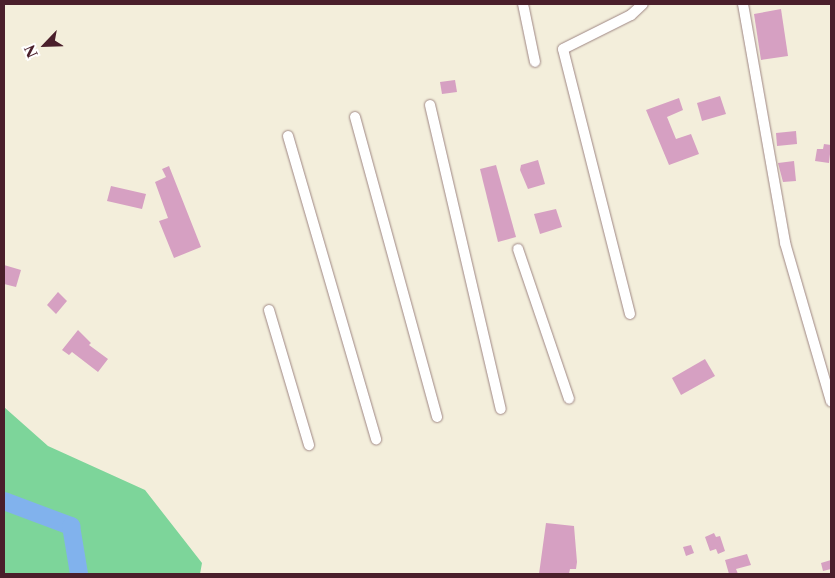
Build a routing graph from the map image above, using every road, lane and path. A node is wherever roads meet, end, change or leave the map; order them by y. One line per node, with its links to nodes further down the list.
1 (523, 4): 4 (street)
2 (643, 4): 10 (street)
3 (743, 4): 12 (street)
4 (535, 62)
5 (430, 106): 13 (street)
6 (356, 117): 14 (street)
7 (288, 136): 15 (street)
8 (518, 249): 11 (street)
9 (269, 310): 16 (street)
10 (630, 314)
11 (568, 399)
12 (831, 401)
13 (500, 409)
14 (437, 417)
15 (376, 439)
16 (308, 445)

